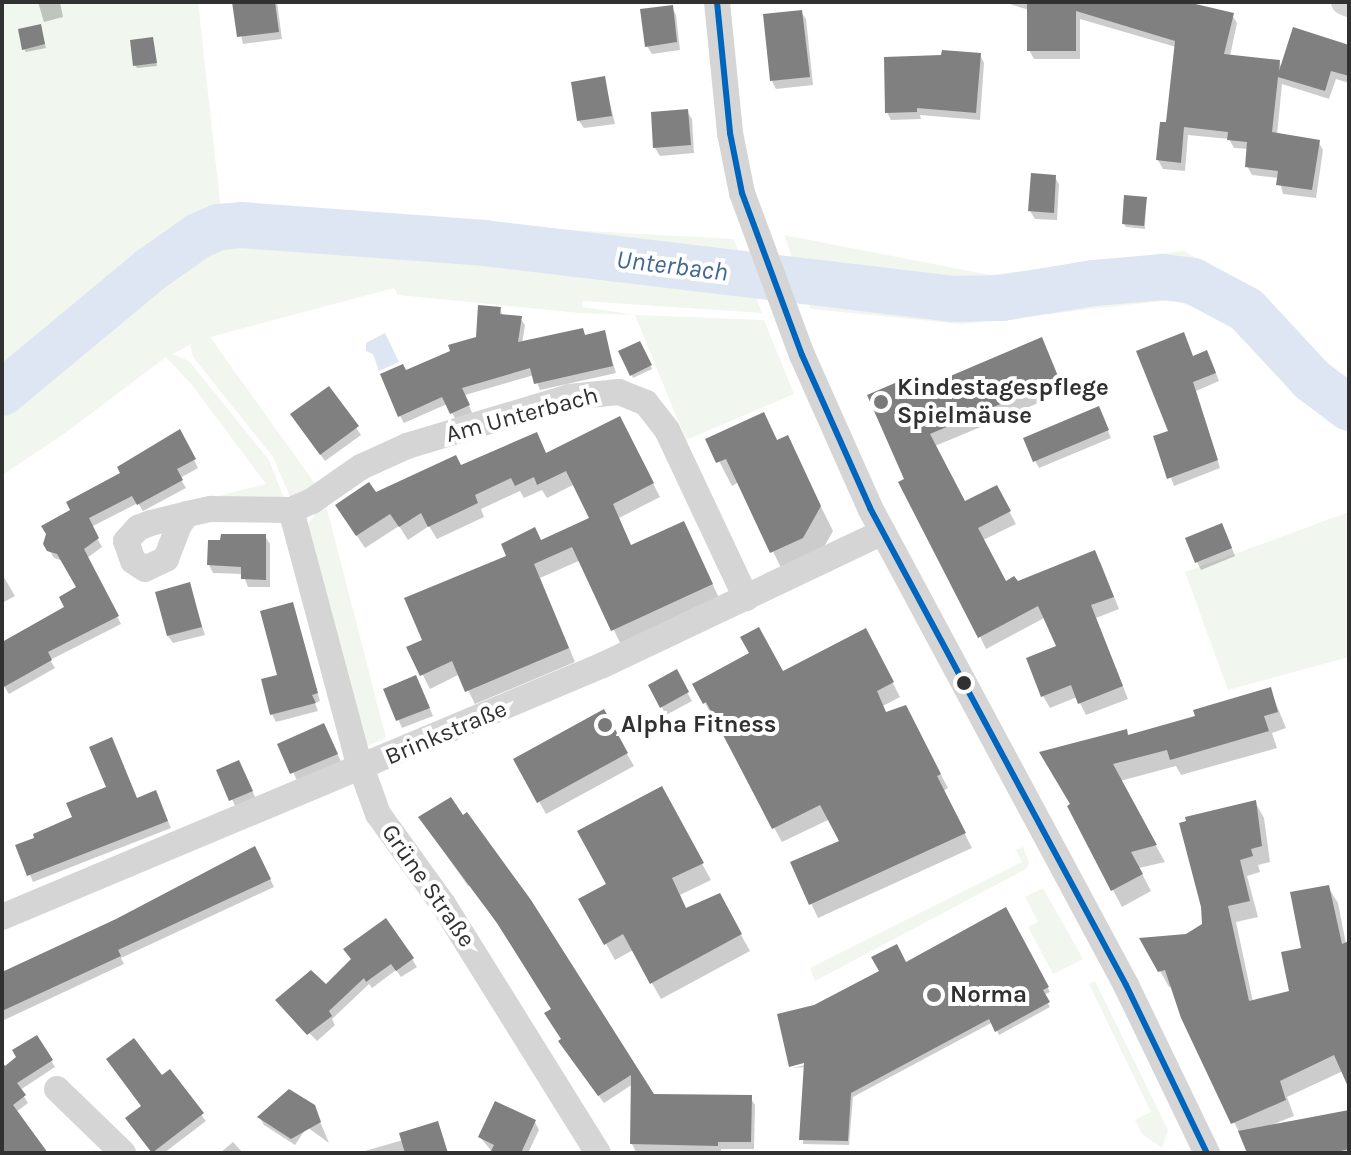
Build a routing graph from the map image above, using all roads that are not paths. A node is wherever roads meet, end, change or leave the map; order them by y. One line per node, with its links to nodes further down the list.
1 (717, 2): 4 (street)
2 (291, 510): 3 (street); 5 (street, Am Unterbach); 6 (street, Grüne Straße)
3 (187, 514)
4 (883, 532): 5 (street, Brinkstraße); 11 (street)
5 (746, 598): 6 (street, Brinkstraße)
6 (362, 769): 7 (street, Brinkstraße); 10 (street, Grüne Straße)
7 (5, 909)
8 (57, 1089): 9 (street)
9 (123, 1153)
10 (598, 1153)
11 (1207, 1153)

